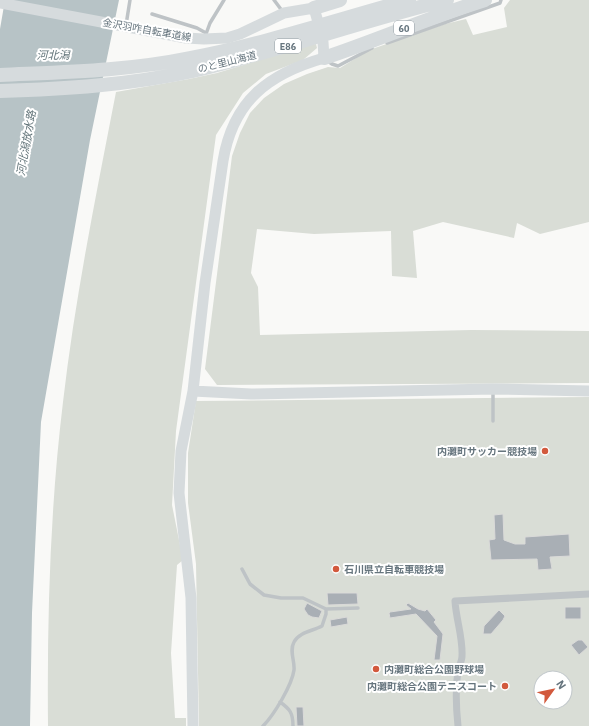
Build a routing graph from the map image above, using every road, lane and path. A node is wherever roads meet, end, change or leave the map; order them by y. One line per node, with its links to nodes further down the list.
1 (130, 0): 14 (lane)
2 (224, 0): 15 (lane)
3 (340, 0): 10 (highway)
4 (409, 0): 18 (highway, のと里山海道 / E86)
5 (447, 0): 19 (highway, のと里山海道 / E86)
6 (485, 0): 17 (highway, 60)
7 (501, 0): 17 (lane)
8 (277, 1): 11 (lane)
9 (0, 3): 14 (street, 金沢羽咋自転車道線)
10 (314, 8): 11 (street, 金沢羽咋自転車道線); 13 (street)
11 (284, 13): 15 (street, 金沢羽咋自転車道線)
12 (152, 14): 15 (lane)
13 (318, 22)
14 (121, 26): 15 (street, 金沢羽咋自転車道線)
15 (205, 36)
16 (323, 42): 17 (street)
17 (324, 58): 21 (street)
18 (0, 75)
19 (0, 91)
20 (493, 389): 21 (street); 22 (street); 23 (lane)
21 (193, 391): 29 (street)
22 (589, 391)
23 (493, 421)
24 (242, 569): 27 (lane)
25 (589, 594): 32 (street)
26 (358, 608): 27 (lane)
27 (326, 609): 28 (lane)
28 (280, 702): 30 (lane); 31 (lane)
29 (193, 726)
30 (263, 726)
31 (293, 726)
32 (458, 726)

